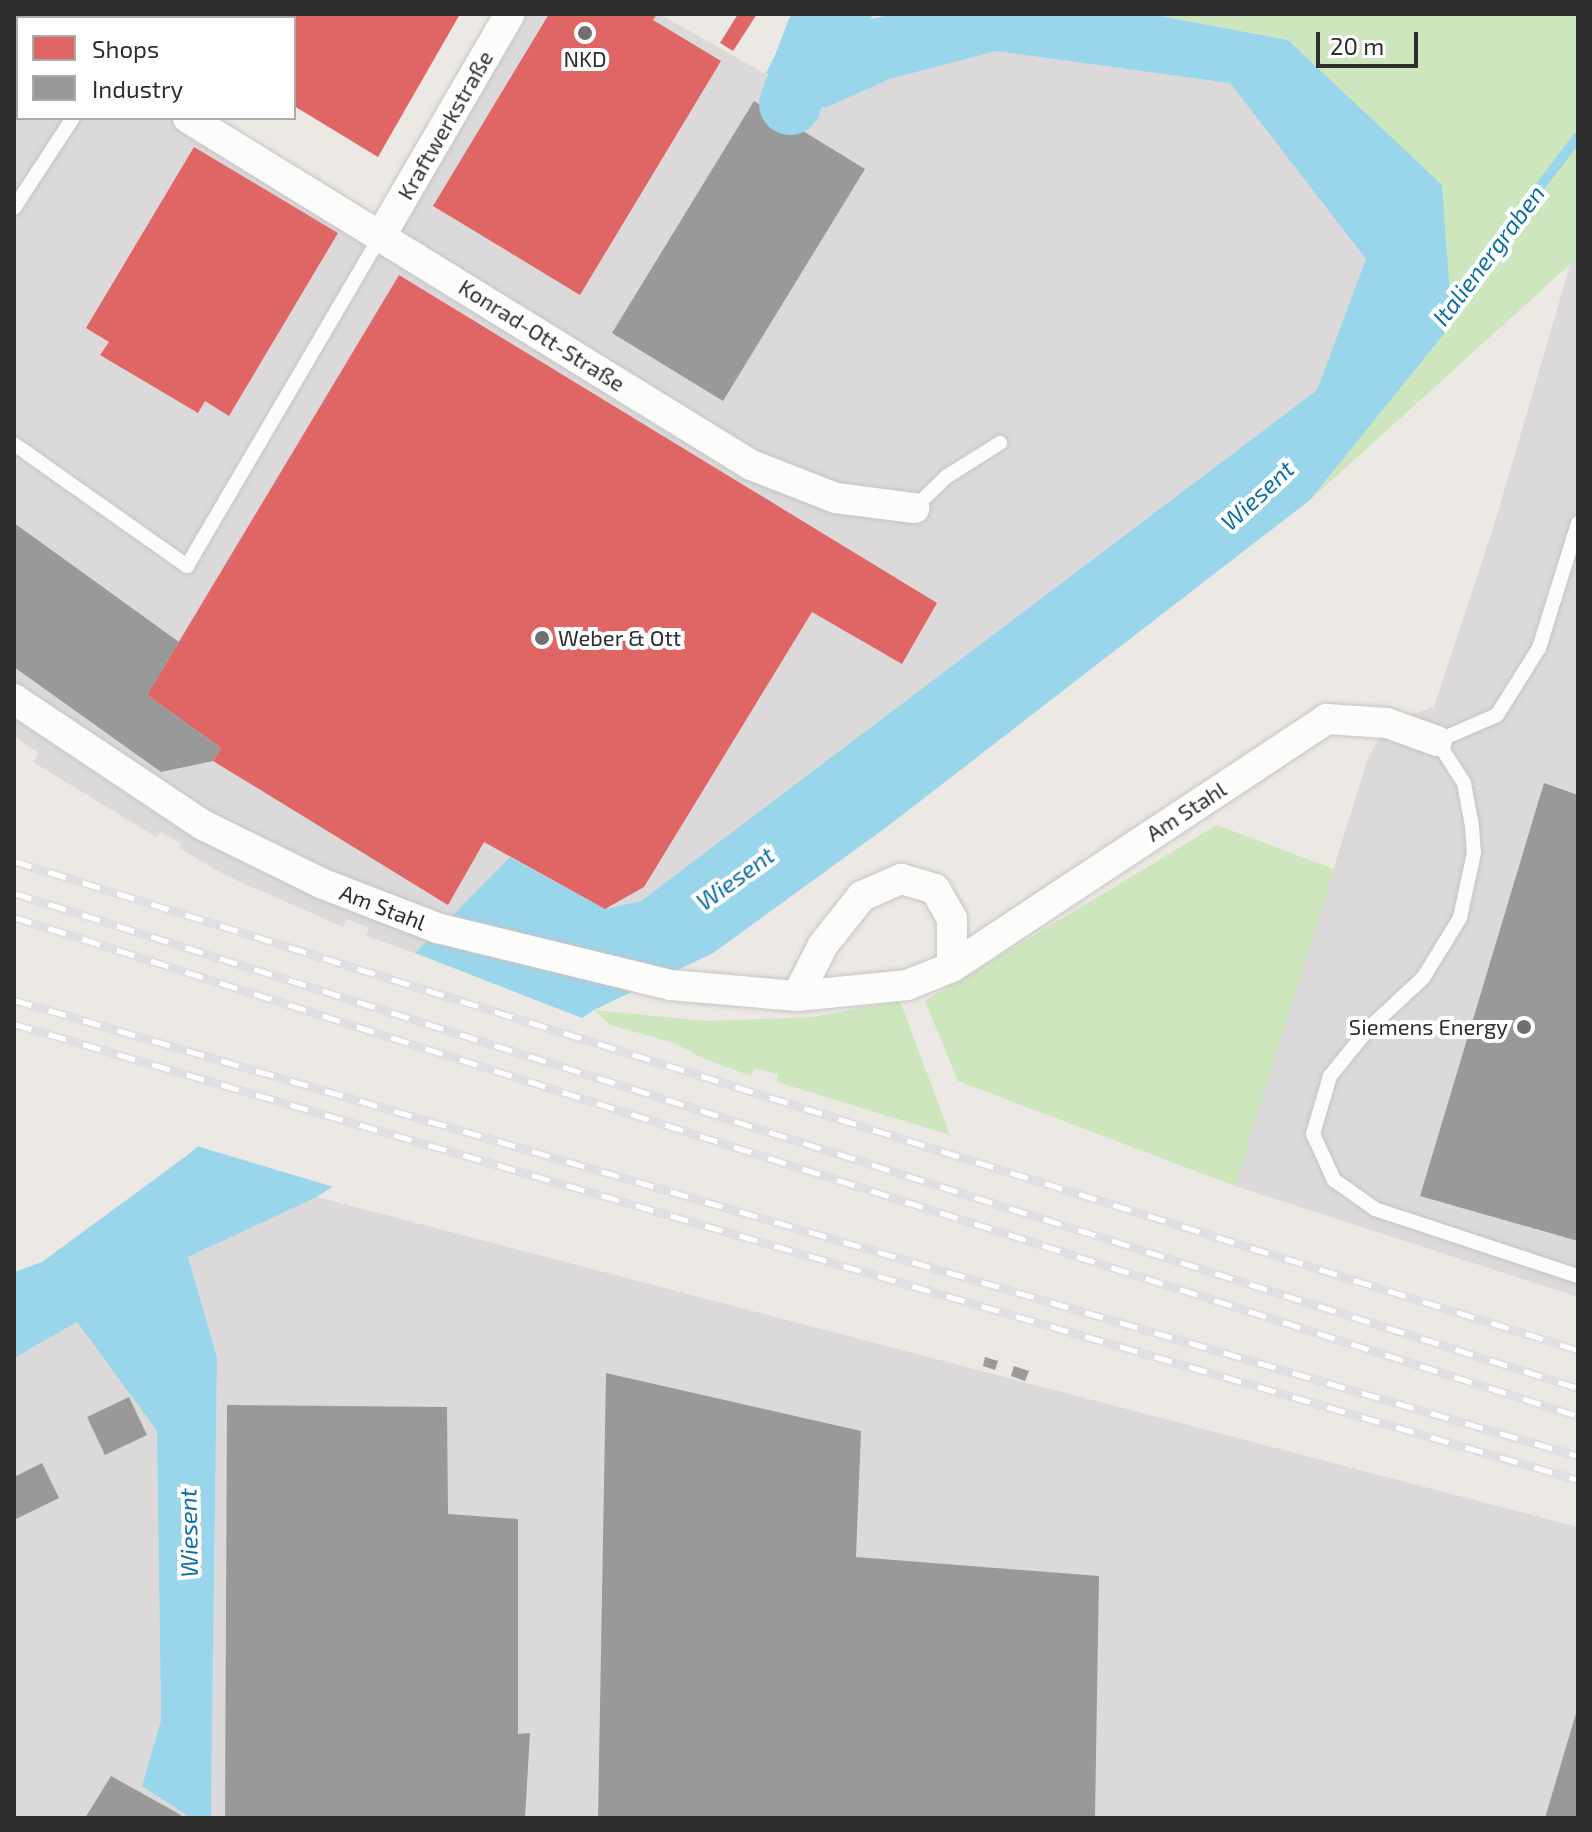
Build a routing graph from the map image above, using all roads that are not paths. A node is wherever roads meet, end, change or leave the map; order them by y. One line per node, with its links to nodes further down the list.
1 (510, 14): 5 (street, Kraftwerkstraße)
2 (72, 120): 4 (lane)
3 (191, 120): 5 (street, Konrad-Ott-Straße)
4 (14, 208)
5 (380, 237): 7 (lane); 8 (street, Konrad-Ott-Straße)
6 (1000, 443): 8 (lane)
7 (14, 444)
8 (914, 508)
9 (1578, 523): 11 (lane)
10 (14, 699): 13 (street, Am Stahl)
11 (1437, 741): 12 (street, Am Stahl); 14 (lane)
12 (952, 967): 13 (street, Am Stahl); 13 (street)
13 (797, 996)
14 (1578, 1276)

